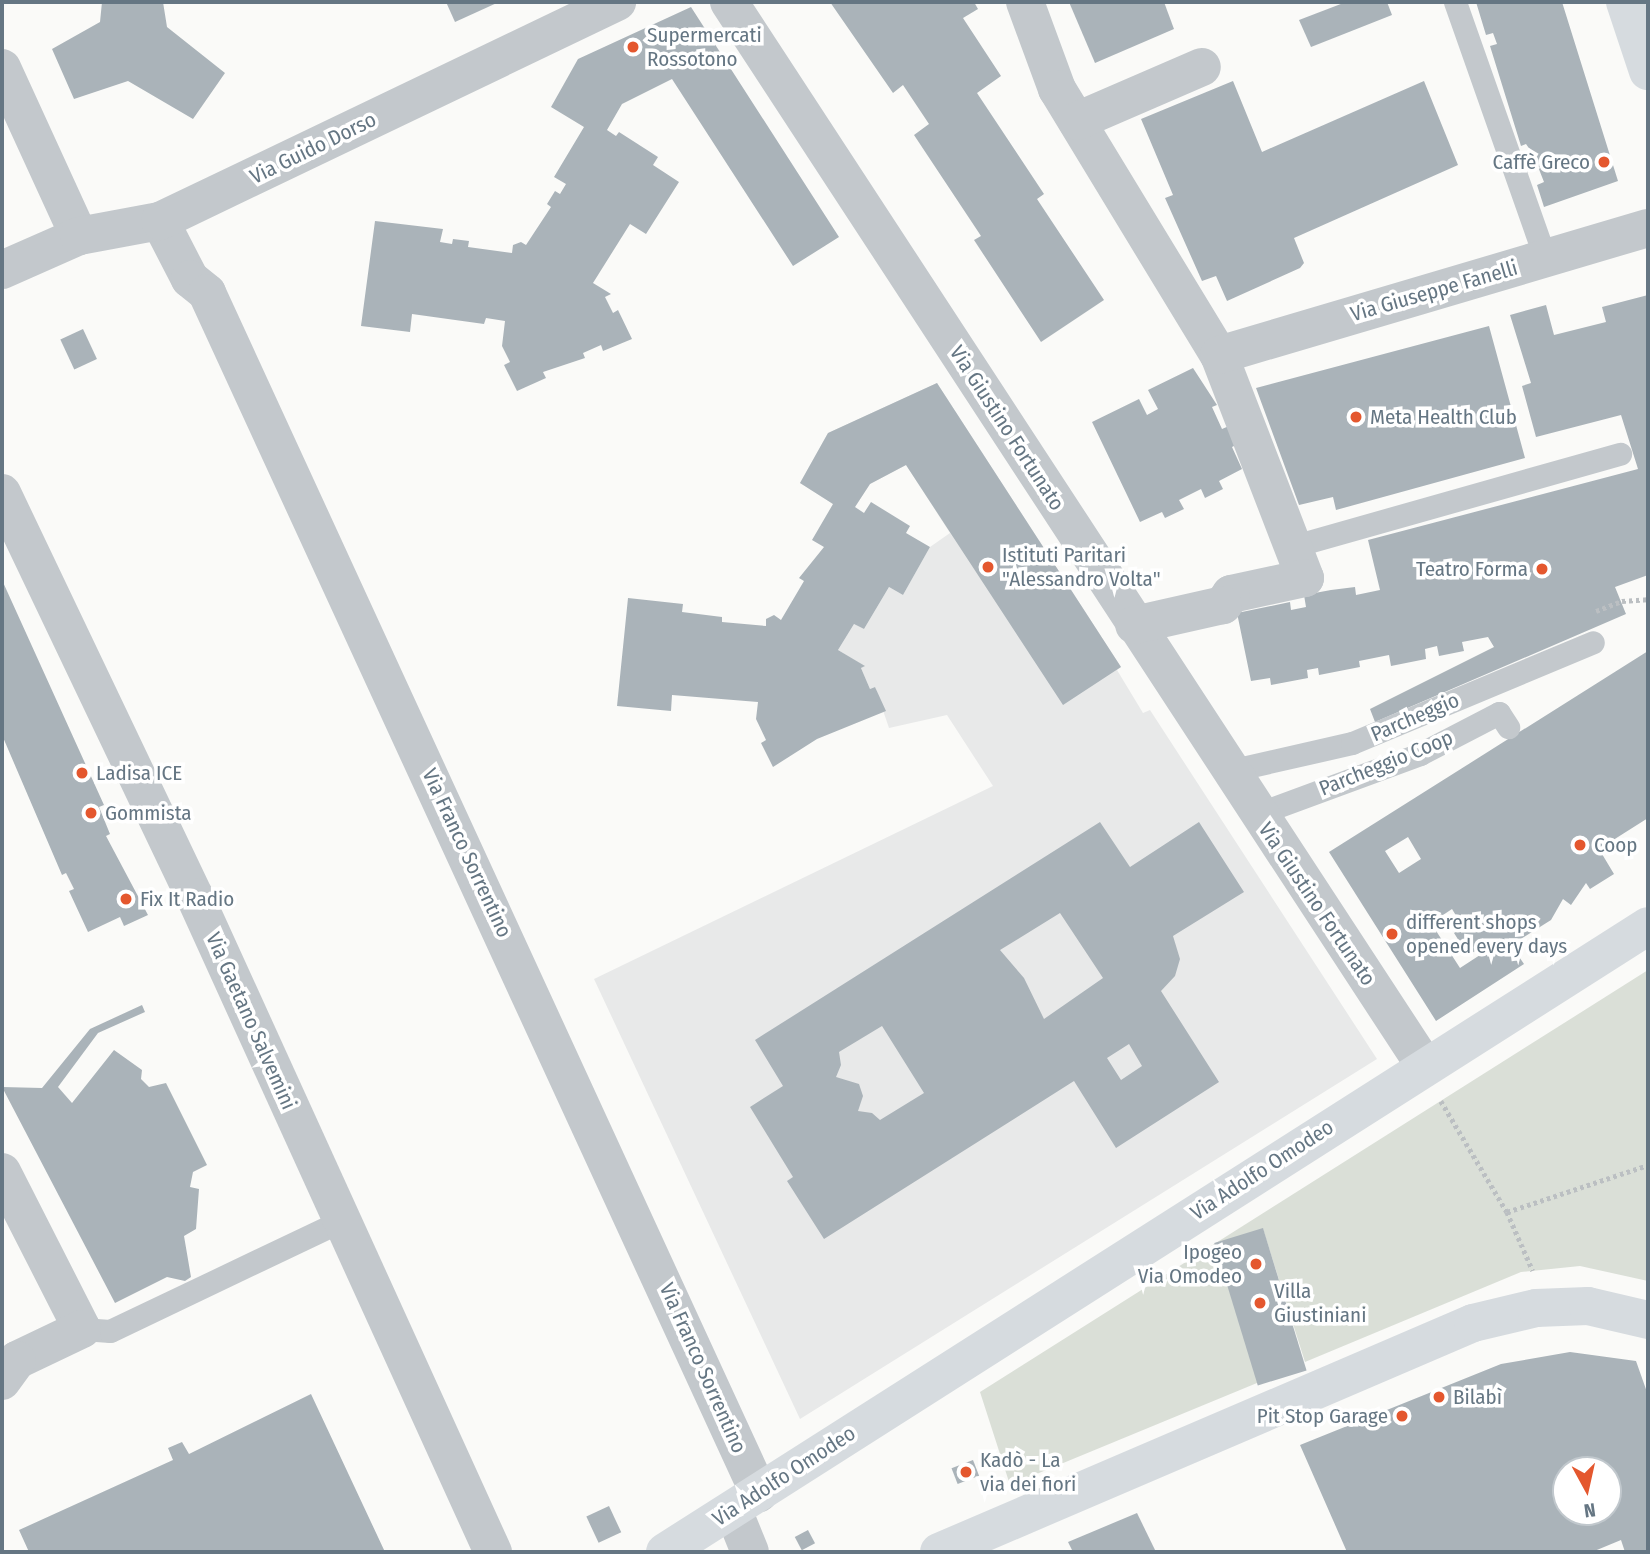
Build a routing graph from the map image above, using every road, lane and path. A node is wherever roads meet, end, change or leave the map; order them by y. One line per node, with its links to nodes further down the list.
1 (617, 2): 10 (street, Via Guido Dorso)
2 (729, 2): 21 (street, Via Giustino Fortunato)
3 (1025, 2): 9 (street)
4 (1455, 2): 14 (lane)
5 (1625, 2): 6 (main road)
6 (1646, 51)
7 (1202, 67): 9 (street)
8 (2, 68): 12 (street)
9 (1077, 121): 15 (street)
10 (160, 221): 12 (street, Via Guido Dorso); 36 (street, Via Franco Sorrentino)
11 (1648, 228): 14 (street, Via Giuseppe Fanelli)
12 (79, 236): 13 (street, Via Guido Dorso)
13 (6, 256)
14 (1545, 258): 15 (street, Via Giuseppe Fanelli)
15 (1219, 355): 18 (street)
16 (1620, 454): 18 (lane)
17 (2, 493): 31 (street, Via Gaetano Salvemini)
18 (1300, 562): 21 (street)
19 (1648, 599): 20 (path)
20 (1615, 603)
21 (1134, 625): 24 (street, Via Giustino Fortunato)
22 (1593, 642): 24 (lane, Parcheggio)
23 (1508, 727): 25 (lane, Parcheggio Coop)
24 (1229, 771): 25 (street, Via Giustino Fortunato)
25 (1256, 814): 27 (street, Via Giustino Fortunato)
26 (1648, 926): 27 (main road, Via Adolfo Omodeo)
27 (1432, 1081): 30 (path); 36 (main road, Via Adolfo Omodeo)
28 (1648, 1165): 30 (path)
29 (2, 1172): 34 (street)
30 (1507, 1212): 32 (path)
31 (341, 1221): 34 (lane); 38 (street, Via Gaetano Salvemini)
32 (1534, 1275)
33 (1648, 1320): 40 (main road)
34 (82, 1329): 35 (street)
35 (2, 1381)
36 (746, 1501): 37 (main road, Via Adolfo Omodeo); 39 (street, Via Franco Sorrentino)
37 (684, 1546)
38 (493, 1552)
39 (750, 1552)
40 (939, 1552)

